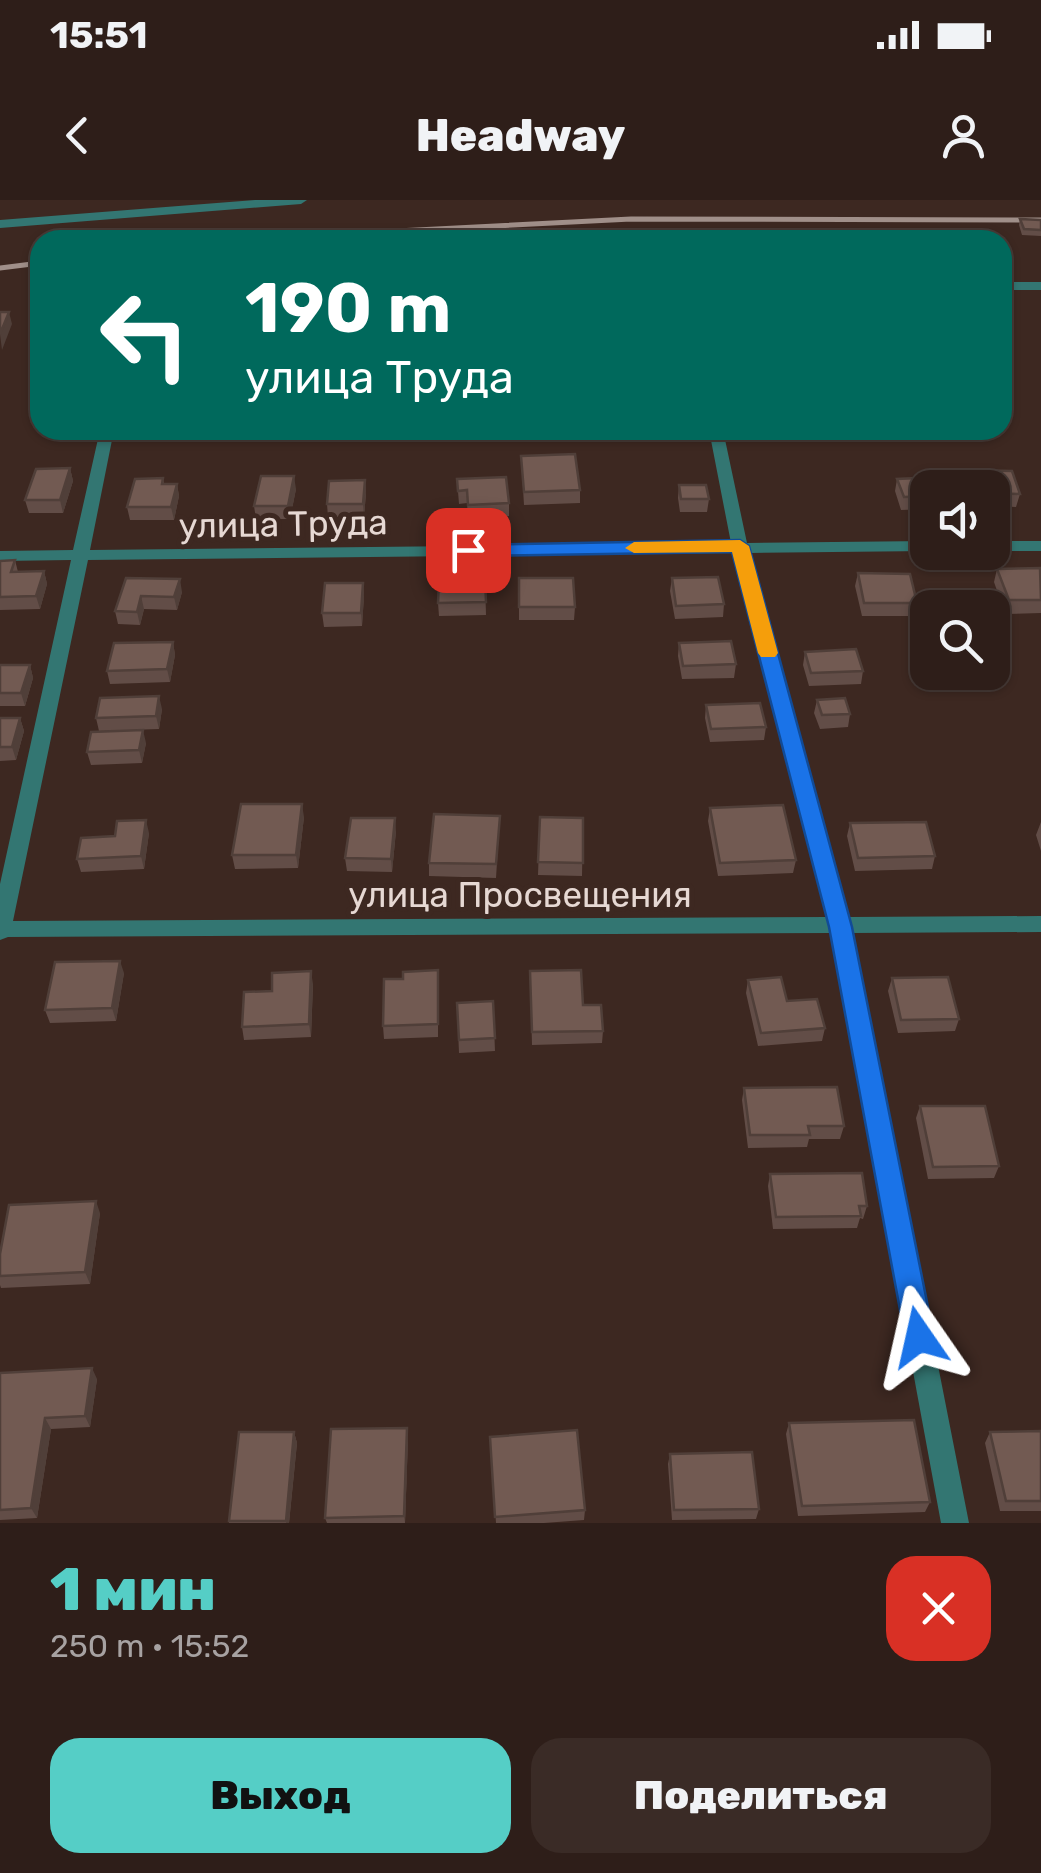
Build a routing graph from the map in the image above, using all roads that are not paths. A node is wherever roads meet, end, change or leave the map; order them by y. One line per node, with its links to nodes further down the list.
1 (301, 200): 2 (street)
2 (0, 224)
3 (1012, 286): 4 (street)
4 (1041, 286)
5 (105, 440): 12 (street)
6 (718, 440): 7 (street)
7 (740, 546): 8 (street, улица Труда); 12 (street, улица Труда); 14 (street)
8 (910, 546)
9 (1010, 546): 10 (street)
10 (1041, 546)
11 (0, 556): 12 (street, улица Труда)
12 (80, 557): 15 (street)
13 (1041, 924): 14 (street, улица Просвещения)
14 (840, 927): 15 (street, улица Просвещения); 16 (street)
15 (0, 930)
16 (955, 1523)

